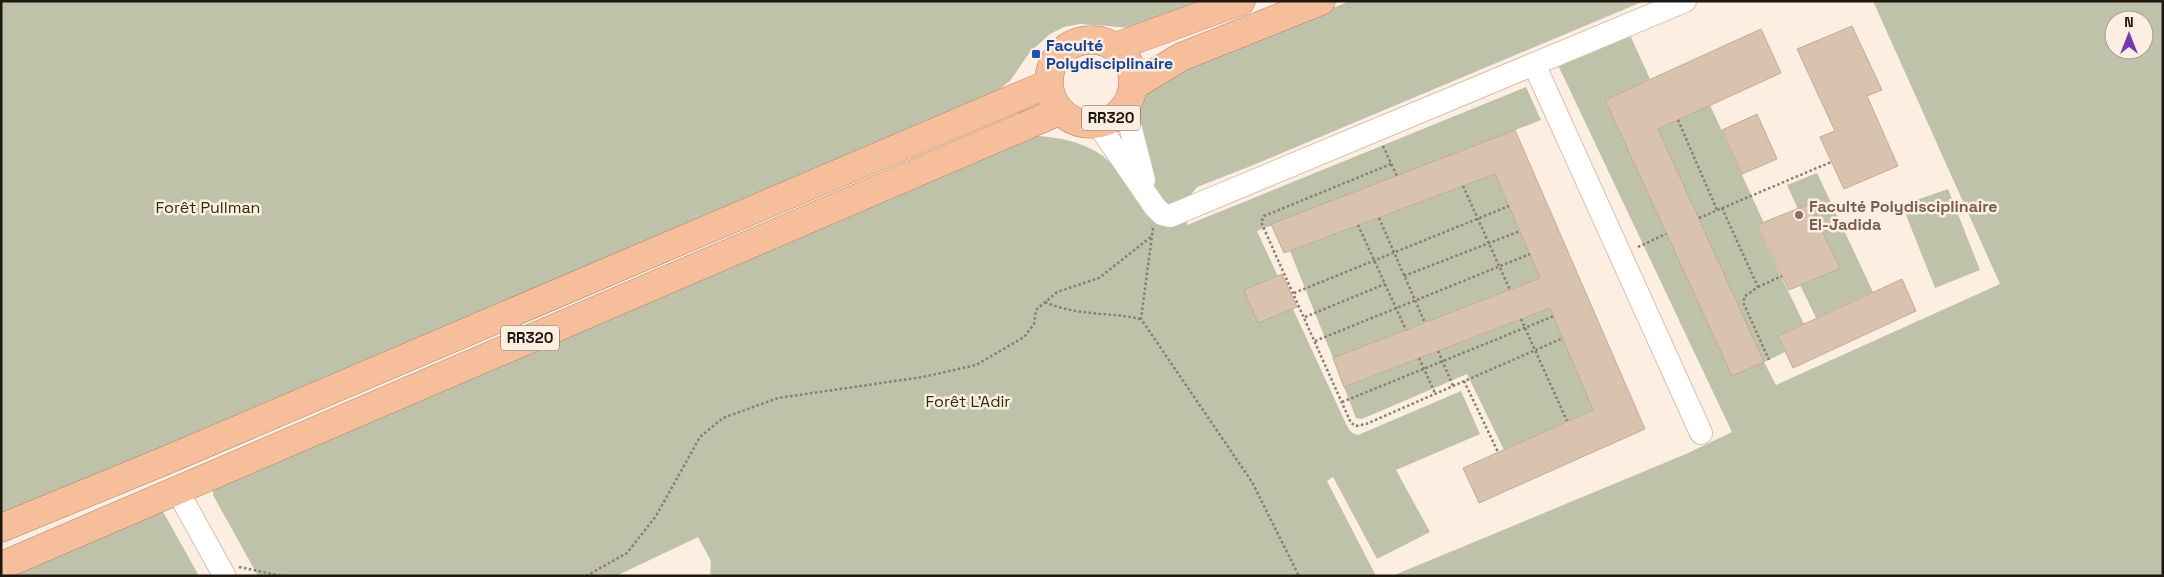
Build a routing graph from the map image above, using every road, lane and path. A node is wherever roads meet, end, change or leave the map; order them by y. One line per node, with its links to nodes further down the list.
1 (1241, 1): 4 (highway)
2 (1321, 1): 7 (highway, RR320)
3 (1685, 1): 5 (street)
4 (1115, 47): 6 (highway); 7 (highway, RR320)
5 (1534, 64): 11 (street); 30 (street)
6 (1048, 84): 8 (highway, RR320); 65 (highway, RR320)
7 (1129, 96): 10 (highway, RR320); 16 (street)
8 (1060, 111): 10 (highway, RR320); 64 (highway, RR320)
9 (1678, 120): 19 (path)
10 (1097, 123): 16 (street)
11 (1376, 131): 13 (path); 16 (street)
12 (1832, 162): 18 (path)
13 (1391, 164): 14 (path); 38 (path)
14 (1397, 176)
15 (1463, 186): 22 (path)
16 (1151, 200): 26 (path)
17 (1509, 206): 22 (path)
18 (1722, 208): 19 (path); 36 (path)
19 (1717, 210): 21 (path)
20 (1379, 218): 28 (path)
21 (1699, 218)
22 (1478, 219): 27 (path); 28 (path)
23 (1358, 225): 31 (path)
24 (1520, 231): 27 (path)
25 (1666, 234): 30 (path)
26 (1152, 236): 39 (path); 44 (path)
27 (1489, 243): 32 (path); 33 (path)
28 (1394, 252): 31 (path); 33 (path)
29 (1530, 254): 32 (path)
30 (1620, 255): 62 (street)
31 (1374, 260): 35 (path); 38 (path)
32 (1500, 266): 37 (path); 40 (path)
33 (1404, 276): 40 (path)
34 (1782, 276): 36 (path)
35 (1385, 284): 41 (path); 43 (path)
36 (1758, 287): 54 (path)
37 (1510, 290)
38 (1294, 293): 43 (path)
39 (1045, 301): 44 (path); 69 (path)
40 (1415, 301): 41 (path); 46 (path)
41 (1397, 308): 48 (path); 50 (path)
42 (1554, 316): 47 (path)
43 (1305, 317): 50 (path)
44 (1141, 319): 70 (path)
45 (1520, 319): 47 (path)
46 (1425, 323)
47 (1525, 327): 51 (path); 55 (path)
48 (1406, 330)
49 (1563, 338): 51 (path)
50 (1316, 341): 60 (path)
51 (1535, 350): 57 (path); 61 (path)
52 (1438, 351): 55 (path)
53 (1418, 358): 56 (path)
54 (1769, 360)
55 (1442, 361): 56 (path); 58 (path)
56 (1424, 369): 59 (path); 60 (path)
57 (1464, 380): 58 (path); 63 (path)
58 (1453, 386): 59 (path)
59 (1435, 394): 60 (path)
60 (1342, 402)
61 (1567, 421)
62 (1701, 432)
63 (1498, 452)
64 (177, 490): 66 (highway, RR320); 67 (street)
65 (1, 528)
66 (1, 566)
67 (220, 568): 68 (path)
68 (282, 576)
69 (586, 576)
70 (1299, 576)

